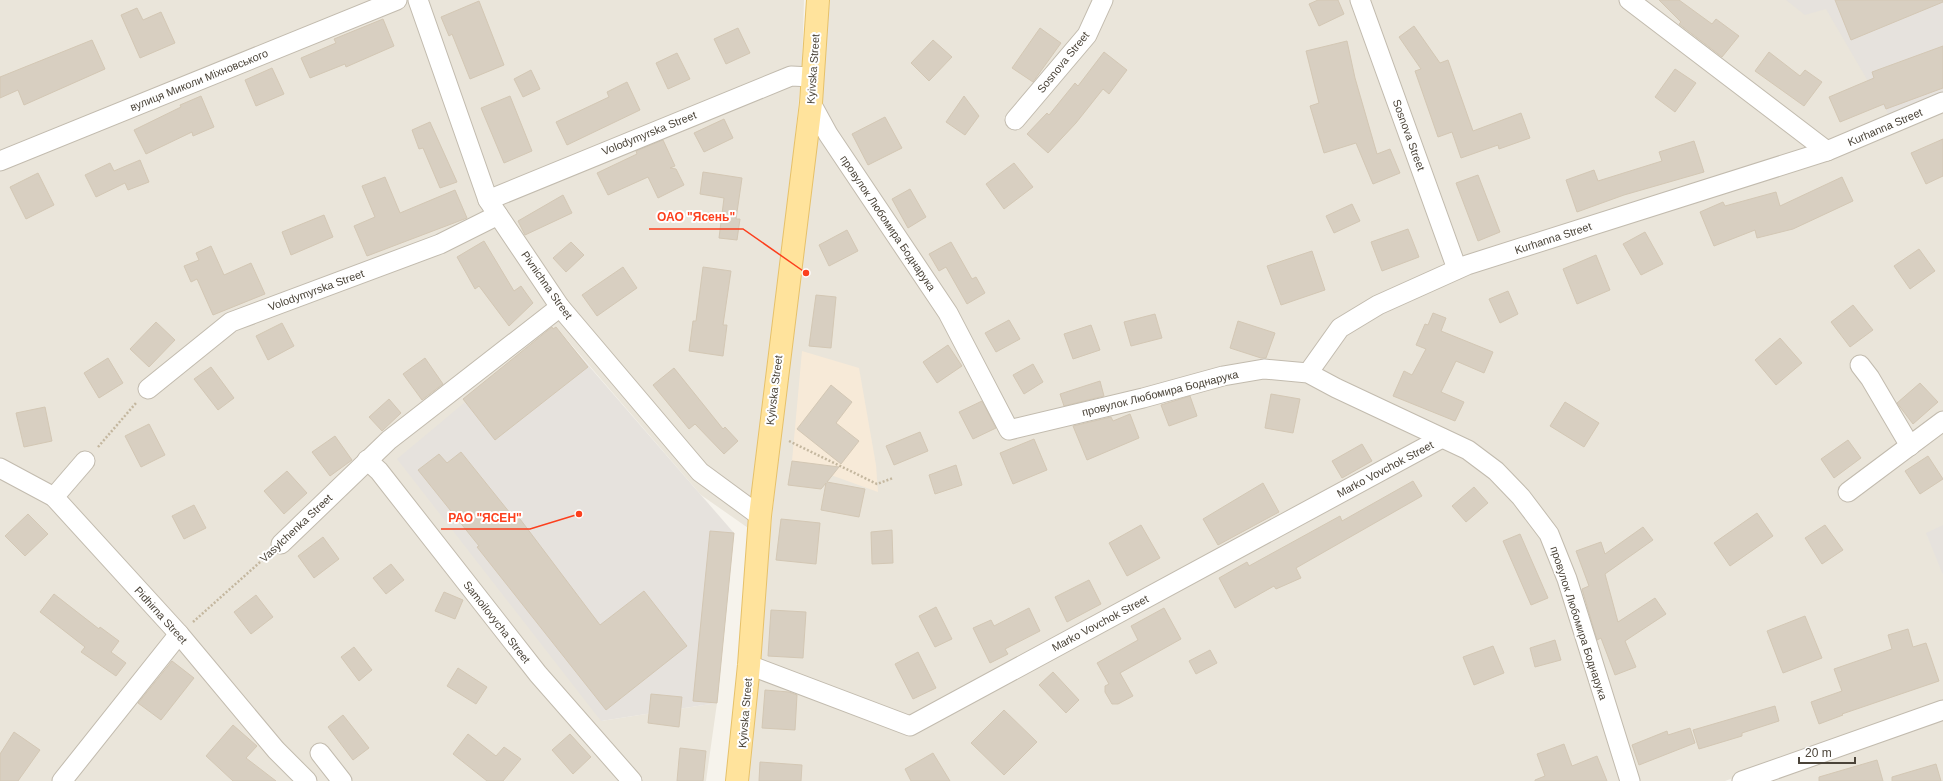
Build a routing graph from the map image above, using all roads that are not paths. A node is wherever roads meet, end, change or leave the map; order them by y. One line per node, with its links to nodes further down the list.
1 (397, 0): 12 (street, вулиця Миколи Міхновського)
2 (418, 0): 13 (street, Pivnichna Street)
3 (818, 0): 7 (main road, Kyivska Street)
4 (1103, 0): 10 (street, Sosnova Street)
5 (1360, 0): 14 (street, Sosnova Street)
6 (1630, 0): 11 (street)
7 (812, 77): 9 (main road, Kyivska Street); 13 (street, Volodymyrska Street)
8 (1943, 102): 11 (street, Kurhanna Street)
9 (811, 103): 17 (street, провулок Любомира Боднарука); 27 (main road, Kyivska Street)
10 (1015, 120)
11 (1827, 151): 14 (street, Kurhanna Street)
12 (0, 161)
13 (493, 207): 15 (street, Pivnichna Street); 18 (street, Volodymyrska Street)
14 (1457, 269): 17 (street, Kurhanna Street)
15 (560, 307): 22 (street, Vasylchenka Street); 27 (street, Pivnichna Street)
16 (1860, 365): 21 (street)
17 (1308, 372): 20 (street, провулок Любомира Боднарука)
18 (148, 389)
19 (1943, 421): 21 (street)
20 (1442, 438): 30 (street, Marko Vovchok Street); 38 (street, провулок Любомира Боднарука)
21 (1910, 446): 25 (street)
22 (367, 460): 28 (street, Vasylchenka Street); 36 (street, Samoilovycha Street)
23 (85, 461): 26 (street)
24 (0, 468): 26 (street, Pidhirna Street)
25 (1848, 492)
26 (54, 497): 29 (street, Pidhirna Street)
27 (760, 516): 30 (main road, Kyivska Street)
28 (281, 544)
29 (179, 634): 33 (street); 34 (street, Pidhirna Street)
30 (749, 665): 37 (main road, Kyivska Street)
31 (1943, 710): 39 (street)
32 (320, 752): 35 (street)
33 (62, 781)
34 (307, 781)
35 (342, 781)
36 (632, 781)
37 (737, 781)
38 (1630, 781)
39 (1742, 781)

